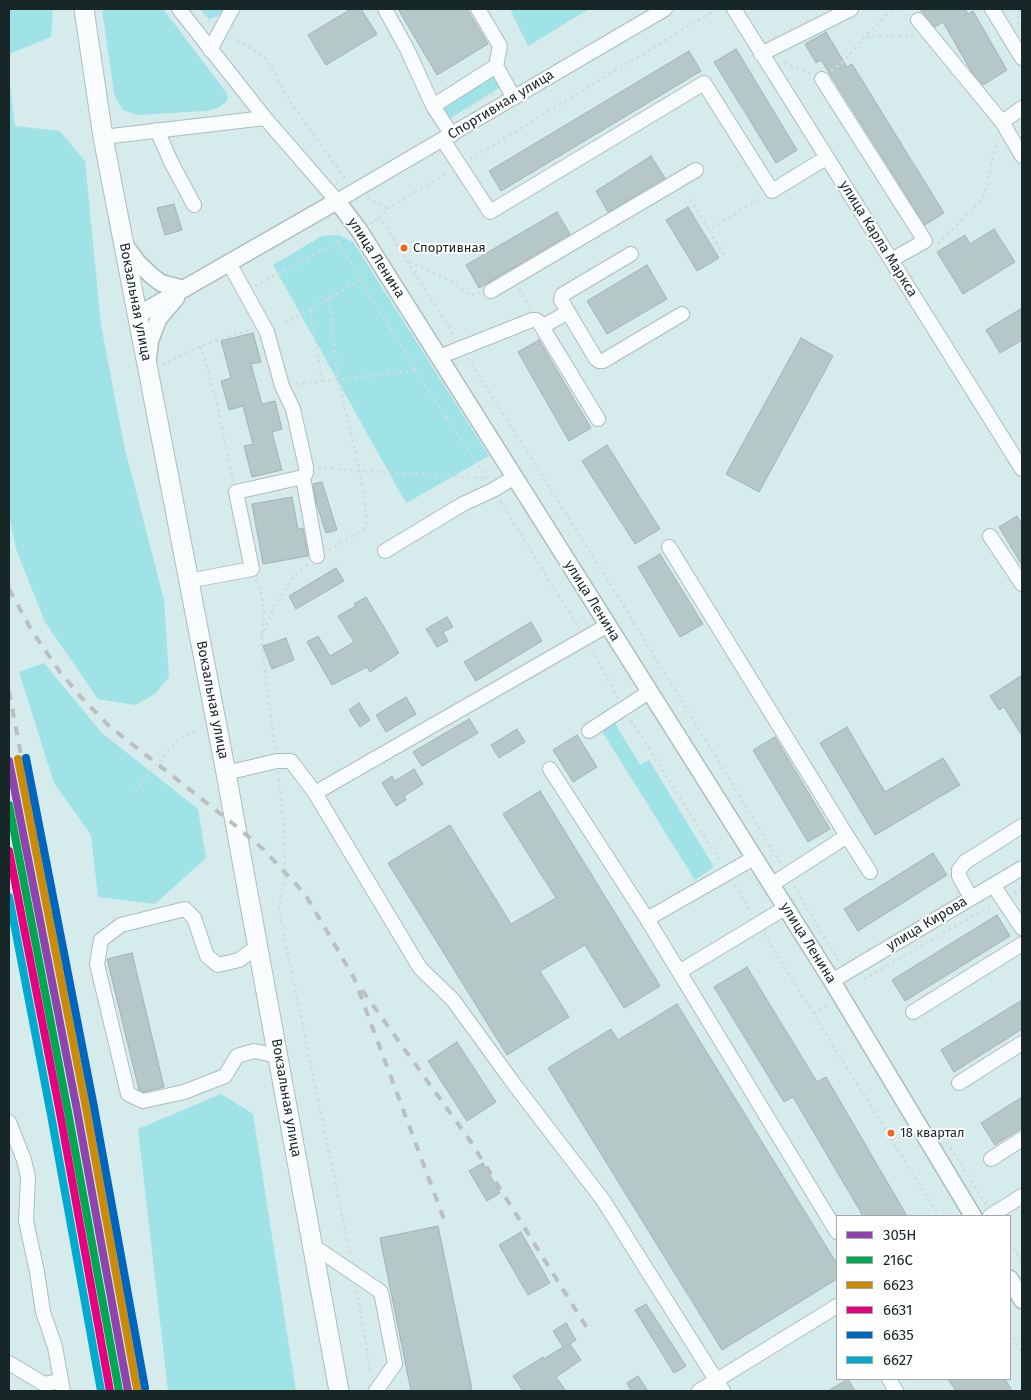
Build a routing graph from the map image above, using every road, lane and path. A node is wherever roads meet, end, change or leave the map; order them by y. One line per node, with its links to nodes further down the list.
1 (84, 9): 28 (highway, Вокзальная улица)
2 (179, 9): 17 (street, улица Ленина)
3 (200, 9): 14 (path)
4 (232, 9): 14 (street)
5 (386, 9): 23 (street)
6 (478, 9): 20 (street)
7 (665, 9): 22 (street, Спортивная улица)
8 (717, 9): 32 (path)
9 (734, 9): 18 (street, улица Карла Маркса)
10 (851, 9): 18 (street)
11 (893, 9): 15 (path)
12 (992, 9): 19 (street)
13 (918, 20): 16 (street)
14 (221, 30): 17 (street); 34 (path)
15 (864, 37): 16 (path); 21 (path)
16 (936, 40): 26 (street)
17 (210, 50): 25 (street, улица Ленина)
18 (761, 54): 21 (path); 31 (street, улица Карла Маркса)
19 (1022, 58)
20 (496, 66): 22 (street); 23 (street)
21 (822, 79): 45 (street)
22 (514, 98): 29 (street, Спортивная улица)
23 (433, 106): 29 (street)
24 (1022, 108): 26 (street)
25 (265, 118): 27 (street); 37 (street, улица Ленина)
26 (1002, 122): 30 (street); 42 (path)
27 (157, 130): 28 (street); 38 (street)
28 (103, 137): 41 (highway, Вокзальная улица)
29 (447, 137): 32 (street); 34 (street, Спортивная улица)
30 (1022, 156)
31 (826, 158): 32 (street); 45 (street, улица Карла Маркса)
32 (460, 165): 39 (path)
33 (696, 170): 48 (street)
34 (355, 192): 37 (street, Спортивная улица); 39 (path)
35 (764, 196): 40 (path)
36 (690, 198): 40 (path)
37 (337, 201): 47 (main road); 61 (main road, улица Ленина)
38 (194, 205)
39 (387, 210): 46 (path)
40 (709, 230): 44 (path)
41 (123, 242): 50 (main road); 56 (highway, Вокзальная улица)
42 (937, 245)
43 (630, 254): 54 (street)
44 (724, 255)
45 (891, 260): 68 (street, улица Карла Маркса)
46 (408, 262): 51 (path); 60 (path)
47 (229, 263): 50 (main road); 66 (street)
48 (512, 279): 51 (street); 58 (path)
49 (361, 280): 52 (path)
50 (184, 289): 56 (main road); 62 (main road)
51 (491, 291)
52 (329, 298): 53 (path); 64 (path)
53 (310, 309): 57 (path); 65 (path)
54 (568, 312): 55 (street); 58 (street)
55 (682, 314)
56 (138, 315): 62 (highway, Вокзальная улица)
57 (285, 323)
58 (539, 324): 60 (street); 67 (street)
59 (201, 346): 73 (path)
60 (462, 348): 61 (street); 96 (path)
61 (439, 357): 71 (main road, улица Ленина)
62 (147, 362): 79 (highway, Вокзальная улица)
63 (416, 370): 64 (path)
64 (338, 380): 65 (path); 69 (path)
65 (322, 381): 66 (path)
66 (282, 386): 70 (street)
67 (598, 419)
68 (1022, 469)
69 (360, 471): 70 (path); 72 (path); 77 (path)
70 (305, 472): 73 (street); 77 (street)
71 (515, 477): 76 (street); 81 (main road, улица Ленина)
72 (486, 478)
73 (236, 492): 78 (street)
74 (990, 536): 80 (street)
75 (669, 547): 92 (street)
76 (385, 551)
77 (317, 556): 82 (path)
78 (252, 569): 79 (street); 82 (path)
79 (188, 581): 88 (highway, Вокзальная улица)
80 (1022, 584)
81 (608, 625): 83 (main road, улица Ленина); 90 (street)
82 (260, 640): 86 (path)
83 (649, 692): 85 (street); 93 (main road, улица Ленина)
84 (196, 730): 89 (path)
85 (589, 731)
86 (277, 761): 88 (street); 90 (street); 126 (path)
87 (550, 769): 103 (street)
88 (226, 773): 106 (highway, Вокзальная улица)
89 (136, 792)
90 (315, 794): 135 (street)
91 (1022, 826): 100 (street)
92 (847, 836): 95 (street); 96 (street)
93 (754, 858): 97 (main road, улица Ленина); 103 (street)
94 (1022, 868): 98 (street, улица Кирова)
95 (870, 872)
96 (787, 874): 97 (street); 108 (path)
97 (771, 885): 102 (main road, улица Ленина)
98 (994, 885): 100 (street, улица Кирова); 101 (street)
99 (1022, 888): 101 (path)
100 (971, 898): 108 (street, улица Кирова)
101 (1003, 899): 104 (street); 109 (path)
102 (785, 908): 107 (street); 108 (main road, улица Ленина)
103 (647, 919): 107 (street)
104 (1022, 928)
105 (1022, 944): 110 (street)
106 (258, 946): 112 (highway, Вокзальная улица); 112 (street)
107 (679, 972): 122 (street)
108 (839, 977): 119 (main road, улица Ленина)
109 (859, 982)
110 (913, 1012)
111 (1022, 1043): 113 (street)
112 (278, 1056): 123 (highway, Вокзальная улица)
113 (959, 1083)
114 (9, 1122): 134 (street)
115 (936, 1124): 120 (path)
116 (1022, 1139): 117 (street)
117 (991, 1159)
118 (1022, 1196): 121 (street)
119 (971, 1215)
120 (991, 1215)
121 (994, 1215)
122 (836, 1230)
123 (312, 1244): 126 (street); 137 (highway, Вокзальная улица)
124 (1011, 1244): 125 (path)
125 (1022, 1262)
126 (354, 1272): 136 (path); 136 (street)
127 (1011, 1281): 128 (main road)
128 (1022, 1300)
129 (836, 1307): 135 (street)
130 (1011, 1334): 131 (path)
131 (1022, 1352)
132 (9, 1363): 134 (street)
133 (890, 1380): 139 (street)
134 (62, 1386)
135 (719, 1386): 138 (street)
136 (374, 1387)
137 (339, 1391)
138 (699, 1391)
139 (896, 1391)

